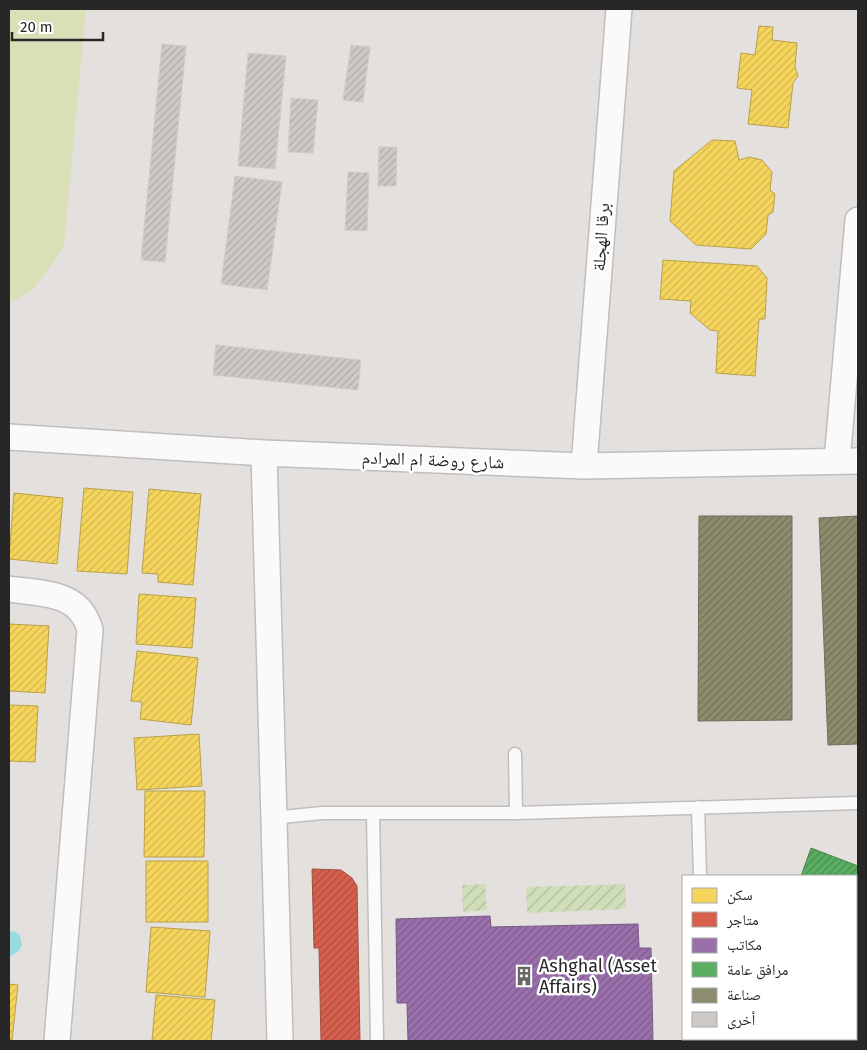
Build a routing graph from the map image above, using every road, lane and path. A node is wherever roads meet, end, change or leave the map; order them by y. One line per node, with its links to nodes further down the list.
1 (619, 9): 6 (street, برقا الهجلة)
2 (858, 220): 5 (street)
3 (9, 437): 4 (street, شارع روضة ام المرادم)
4 (264, 453): 6 (street, شارع روضة ام المرادم); 13 (street)
5 (847, 461): 6 (street, شارع روضة ام المرادم)
6 (584, 466)
7 (9, 589): 15 (street)
8 (515, 754): 11 (lane)
9 (858, 803): 10 (lane)
10 (698, 807): 11 (lane); 14 (lane)
11 (516, 812): 12 (lane)
12 (373, 813): 13 (lane); 17 (lane)
13 (272, 818): 16 (street)
14 (700, 875)
15 (57, 1041)
16 (280, 1041)
17 (376, 1041)

